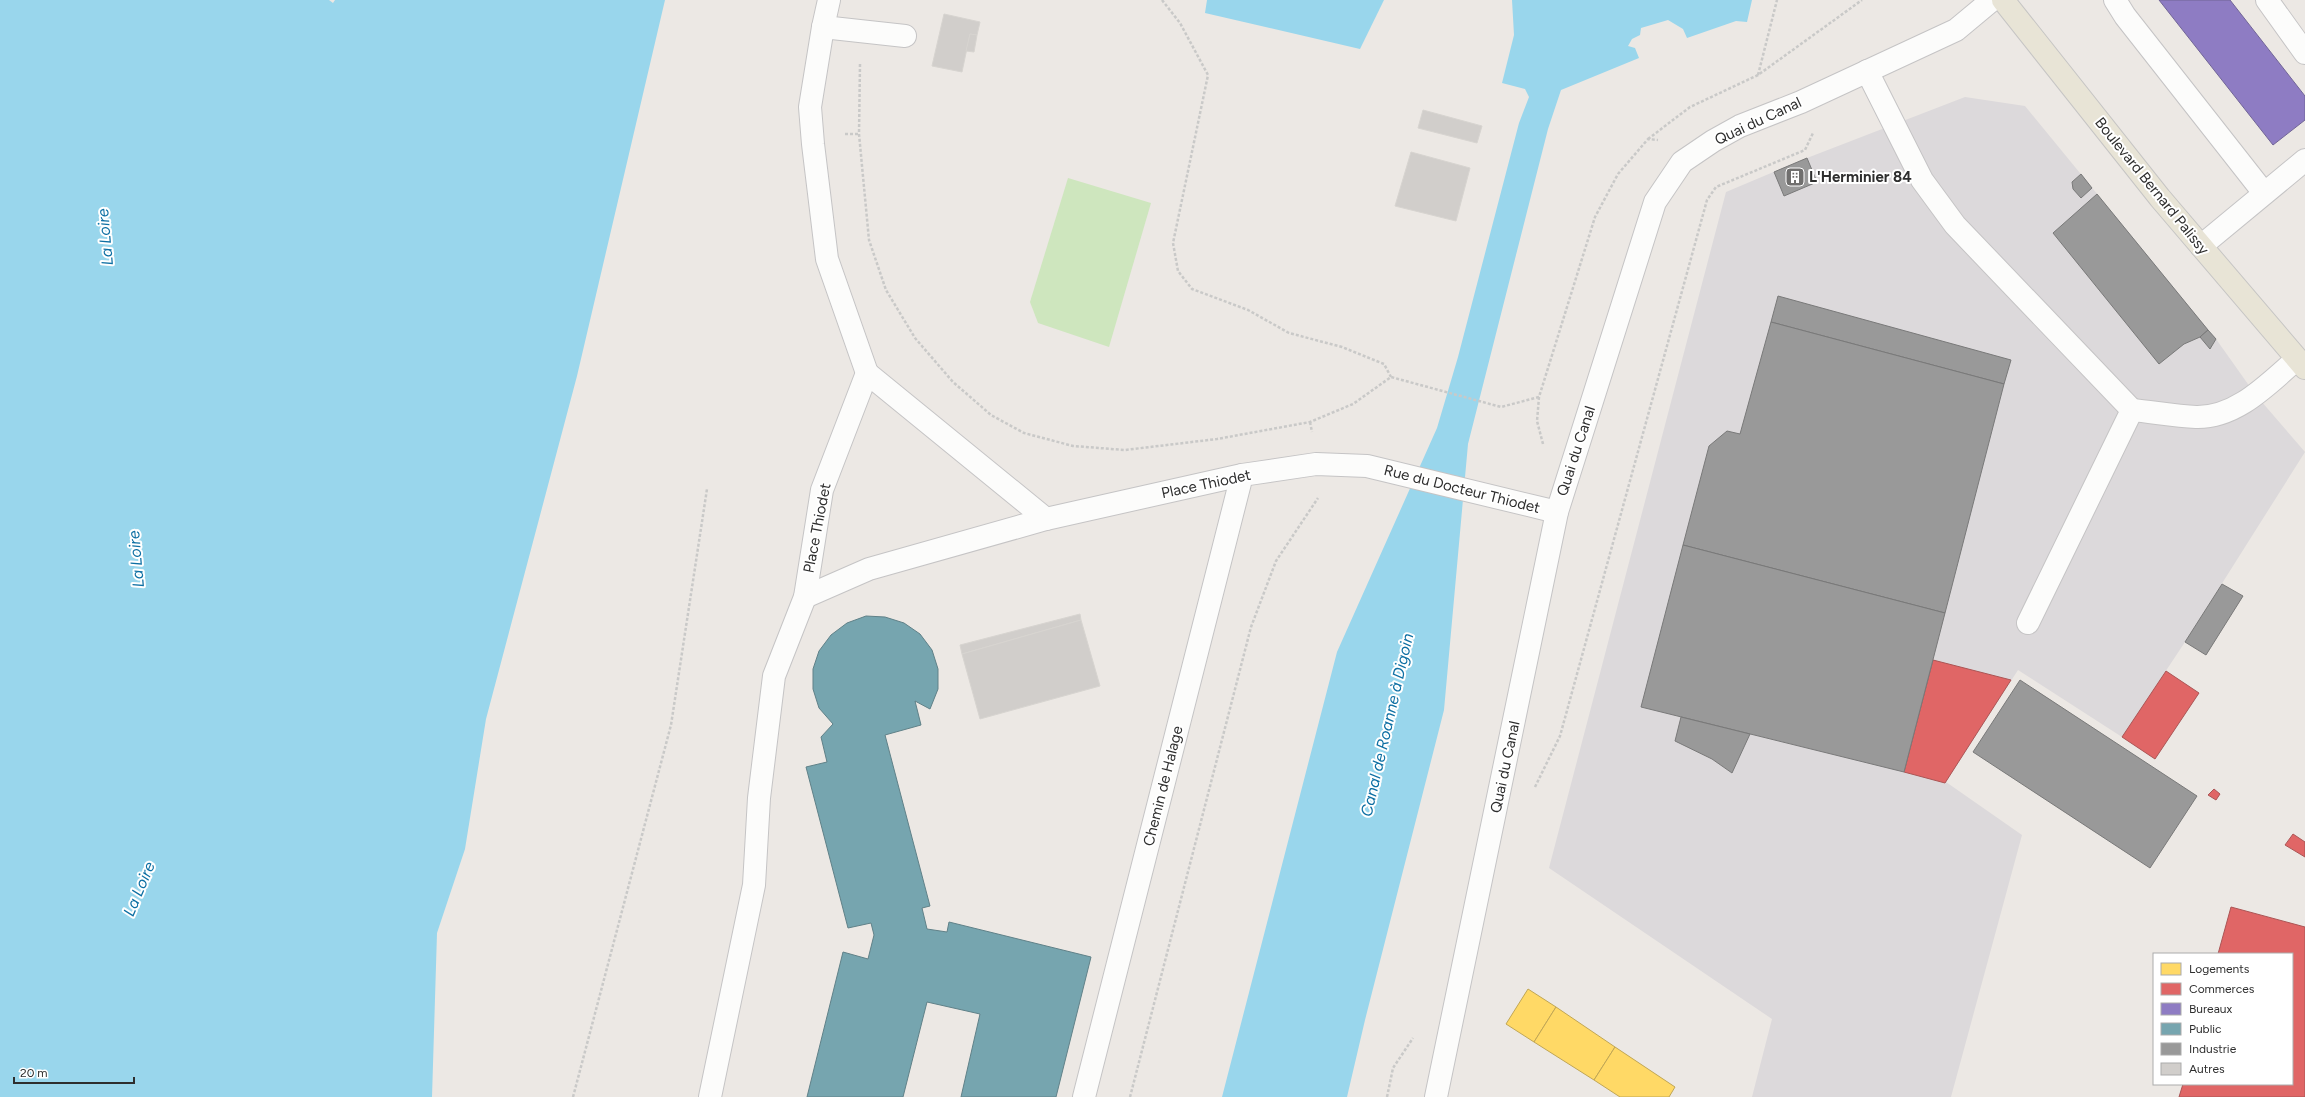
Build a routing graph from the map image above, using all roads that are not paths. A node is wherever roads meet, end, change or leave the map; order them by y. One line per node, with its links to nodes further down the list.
1 (829, 0): 6 (street)
2 (1992, 0): 9 (street, Quai du Canal)
3 (2003, 0): 12 (main road, Boulevard Bernard Palissy)
4 (2115, 0): 11 (street)
5 (2267, 0): 8 (street)
6 (823, 27): 7 (street); 14 (street)
7 (904, 36)
8 (2305, 53)
9 (1867, 71): 15 (street); 18 (street, Quai du Canal)
10 (2305, 160): 11 (street)
11 (2264, 193): 12 (street)
12 (2201, 246): 13 (main road, Boulevard Bernard Palissy)
13 (2301, 363): 15 (street)
14 (867, 373): 19 (street); 20 (street, Place Thiodet)
15 (2132, 410): 21 (street)
16 (1367, 466): 17 (street, Place Thiodet); 18 (street, Rue du Docteur Thiodet)
17 (1242, 475): 19 (street, Place Thiodet); 23 (street, Chemin de Halage)
18 (1557, 512): 24 (street, Quai du Canal)
19 (1046, 519): 20 (street, Place Thiodet)
20 (805, 596): 22 (street)
21 (2028, 623)
22 (710, 1097)
23 (1084, 1097)
24 (1436, 1097)

